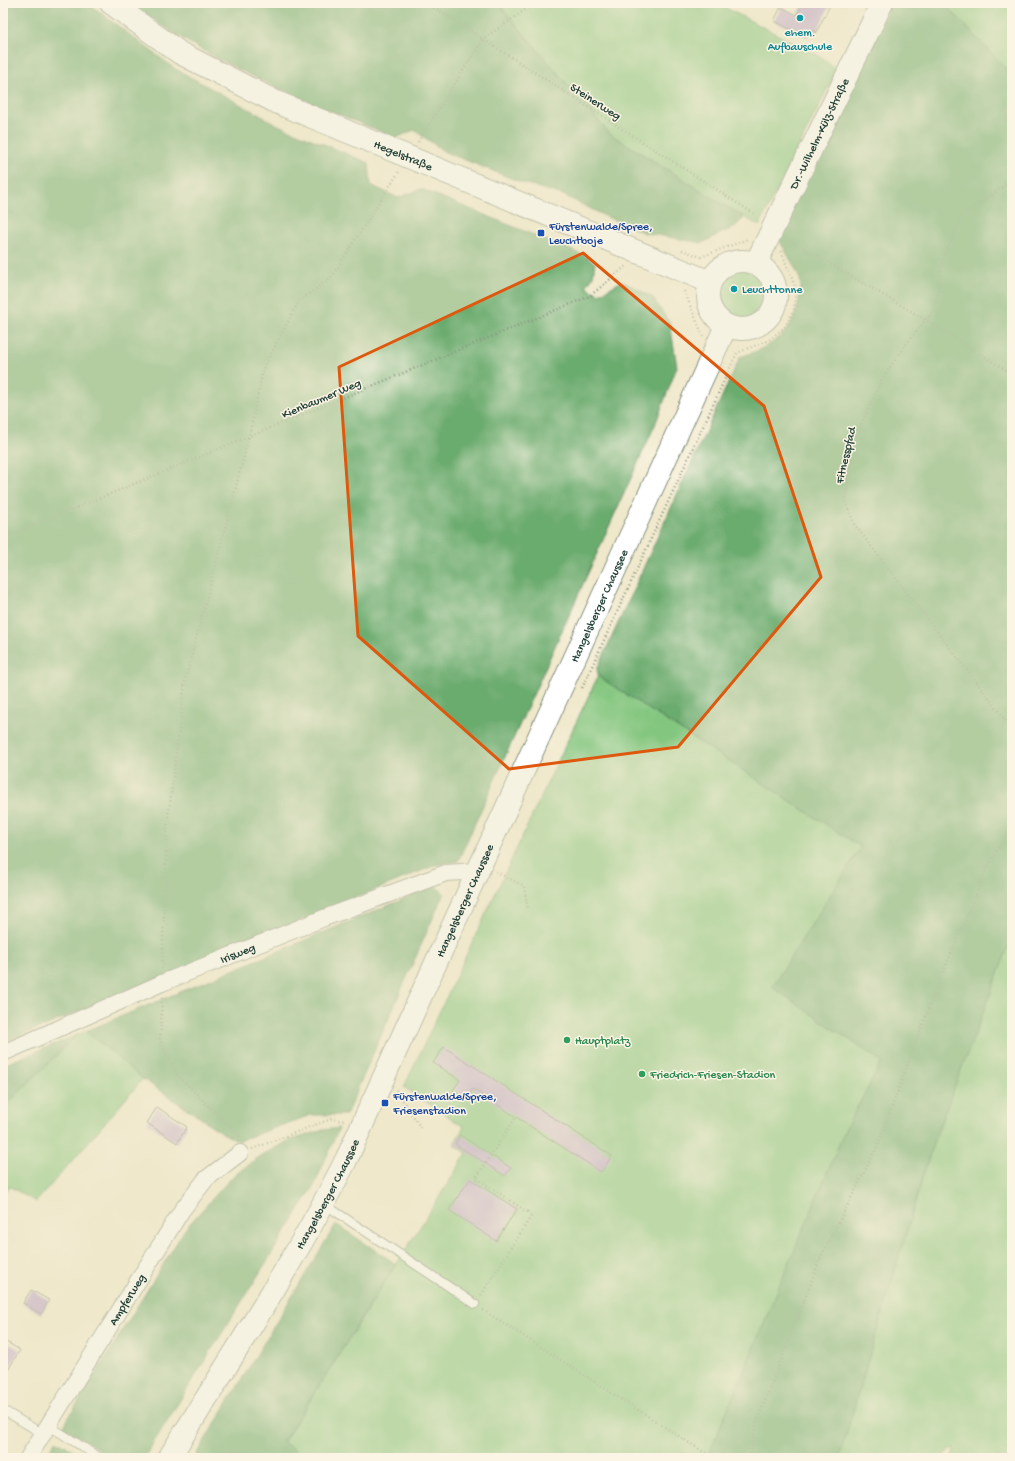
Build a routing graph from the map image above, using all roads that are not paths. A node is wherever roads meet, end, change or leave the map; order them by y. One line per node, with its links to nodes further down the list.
1 (111, 3): 4 (main road, Hegelstraße)
2 (882, 3): 3 (main road, Dr.-Wilhelm-Külz-Straße)
3 (756, 263): 4 (main road); 5 (main road)
4 (710, 282): 5 (main road)
5 (722, 335): 6 (main road, Hangelsberger Chaussee)
6 (477, 871): 7 (street, Irisweg); 9 (main road, Hangelsberger Chaussee)
7 (3, 1053)
8 (246, 1151): 12 (street, Ampferweg)
9 (324, 1204): 10 (lane); 15 (main road, Hangelsberger Chaussee)
10 (475, 1304)
11 (3, 1410): 12 (lane)
12 (45, 1430): 13 (street, Ampferweg); 14 (lane)
13 (28, 1458)
14 (100, 1458)
15 (169, 1458)

